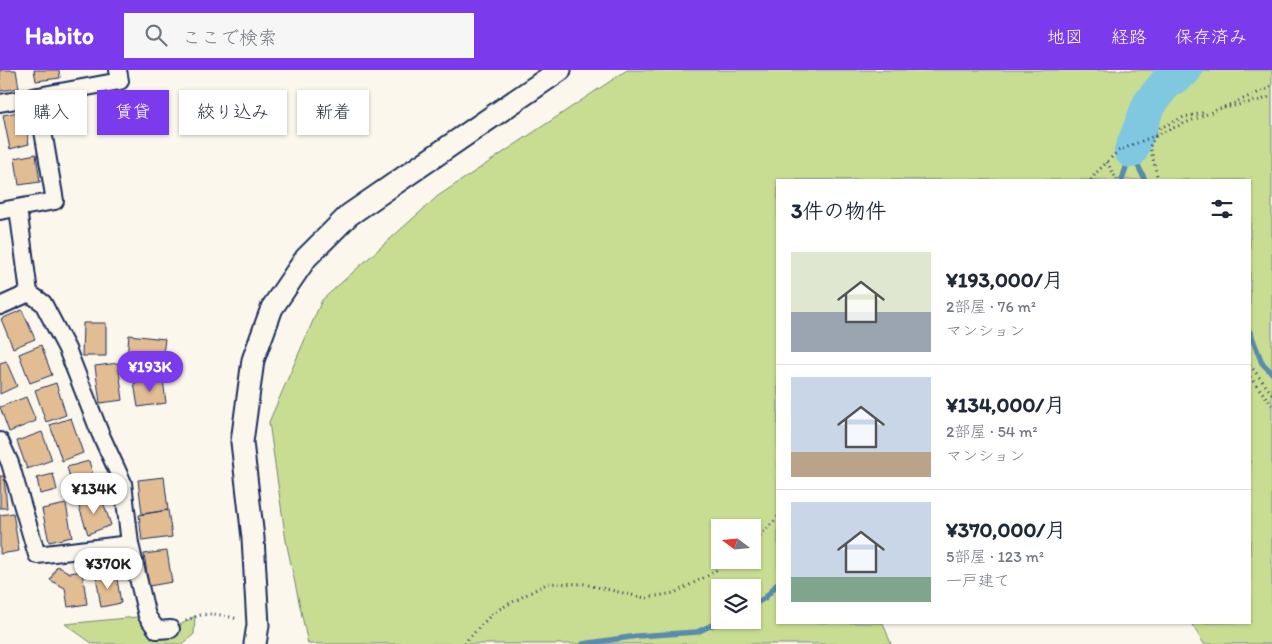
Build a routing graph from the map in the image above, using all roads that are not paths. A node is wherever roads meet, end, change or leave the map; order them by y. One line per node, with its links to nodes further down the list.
1 (118, 70): 3 (street)
2 (560, 70): 14 (street)
3 (73, 90)
4 (15, 100): 5 (street)
5 (0, 102)
6 (44, 135): 7 (street)
7 (18, 208): 8 (street); 9 (street)
8 (0, 211)
9 (29, 293): 10 (street); 12 (street)
10 (0, 306)
11 (0, 441): 12 (street)
12 (130, 544): 13 (street)
13 (171, 628)
14 (256, 634)

